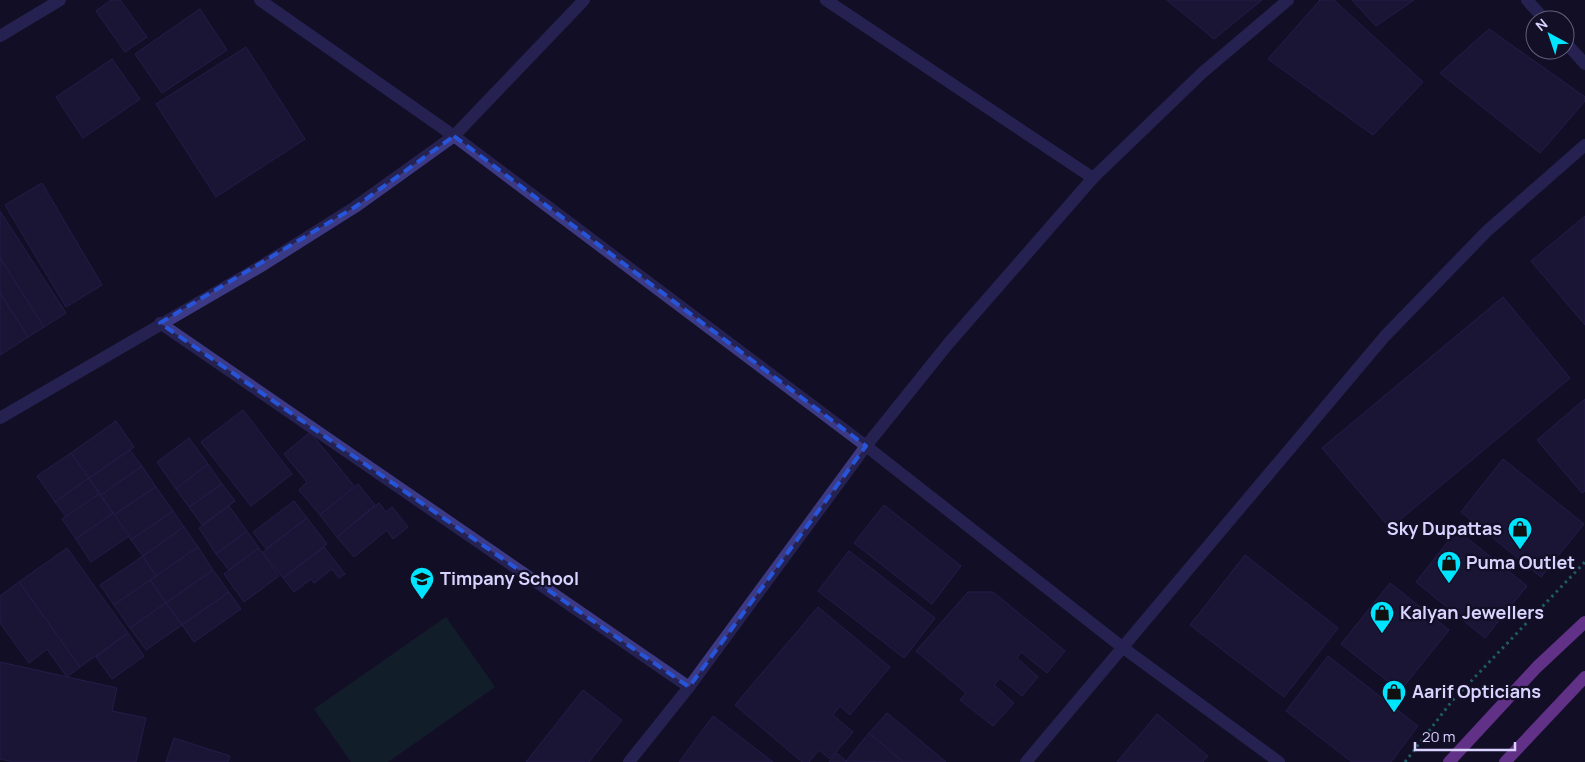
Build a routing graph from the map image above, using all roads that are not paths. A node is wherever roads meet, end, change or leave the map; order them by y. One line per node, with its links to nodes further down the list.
1 (60, 0): 8 (street)
2 (260, 0): 11 (street)
3 (584, 0): 11 (street)
4 (826, 0): 13 (street)
5 (1288, 0): 13 (street)
6 (1527, 0): 7 (street)
7 (1536, 10)
8 (0, 36)
9 (1575, 53): 10 (street)
10 (1585, 64)
11 (454, 136): 14 (street); 16 (street)
12 (1585, 145): 18 (street)
13 (1093, 178): 16 (street)
14 (160, 323): 15 (street); 20 (street)
15 (0, 418)
16 (866, 446): 18 (street); 20 (street)
17 (1585, 622): 24 (main road)
18 (1122, 647): 22 (street); 23 (street)
19 (1585, 677): 25 (main road)
20 (689, 687): 21 (street)
21 (629, 762)
22 (1026, 762)
23 (1279, 762)
24 (1450, 762)
25 (1505, 762)

